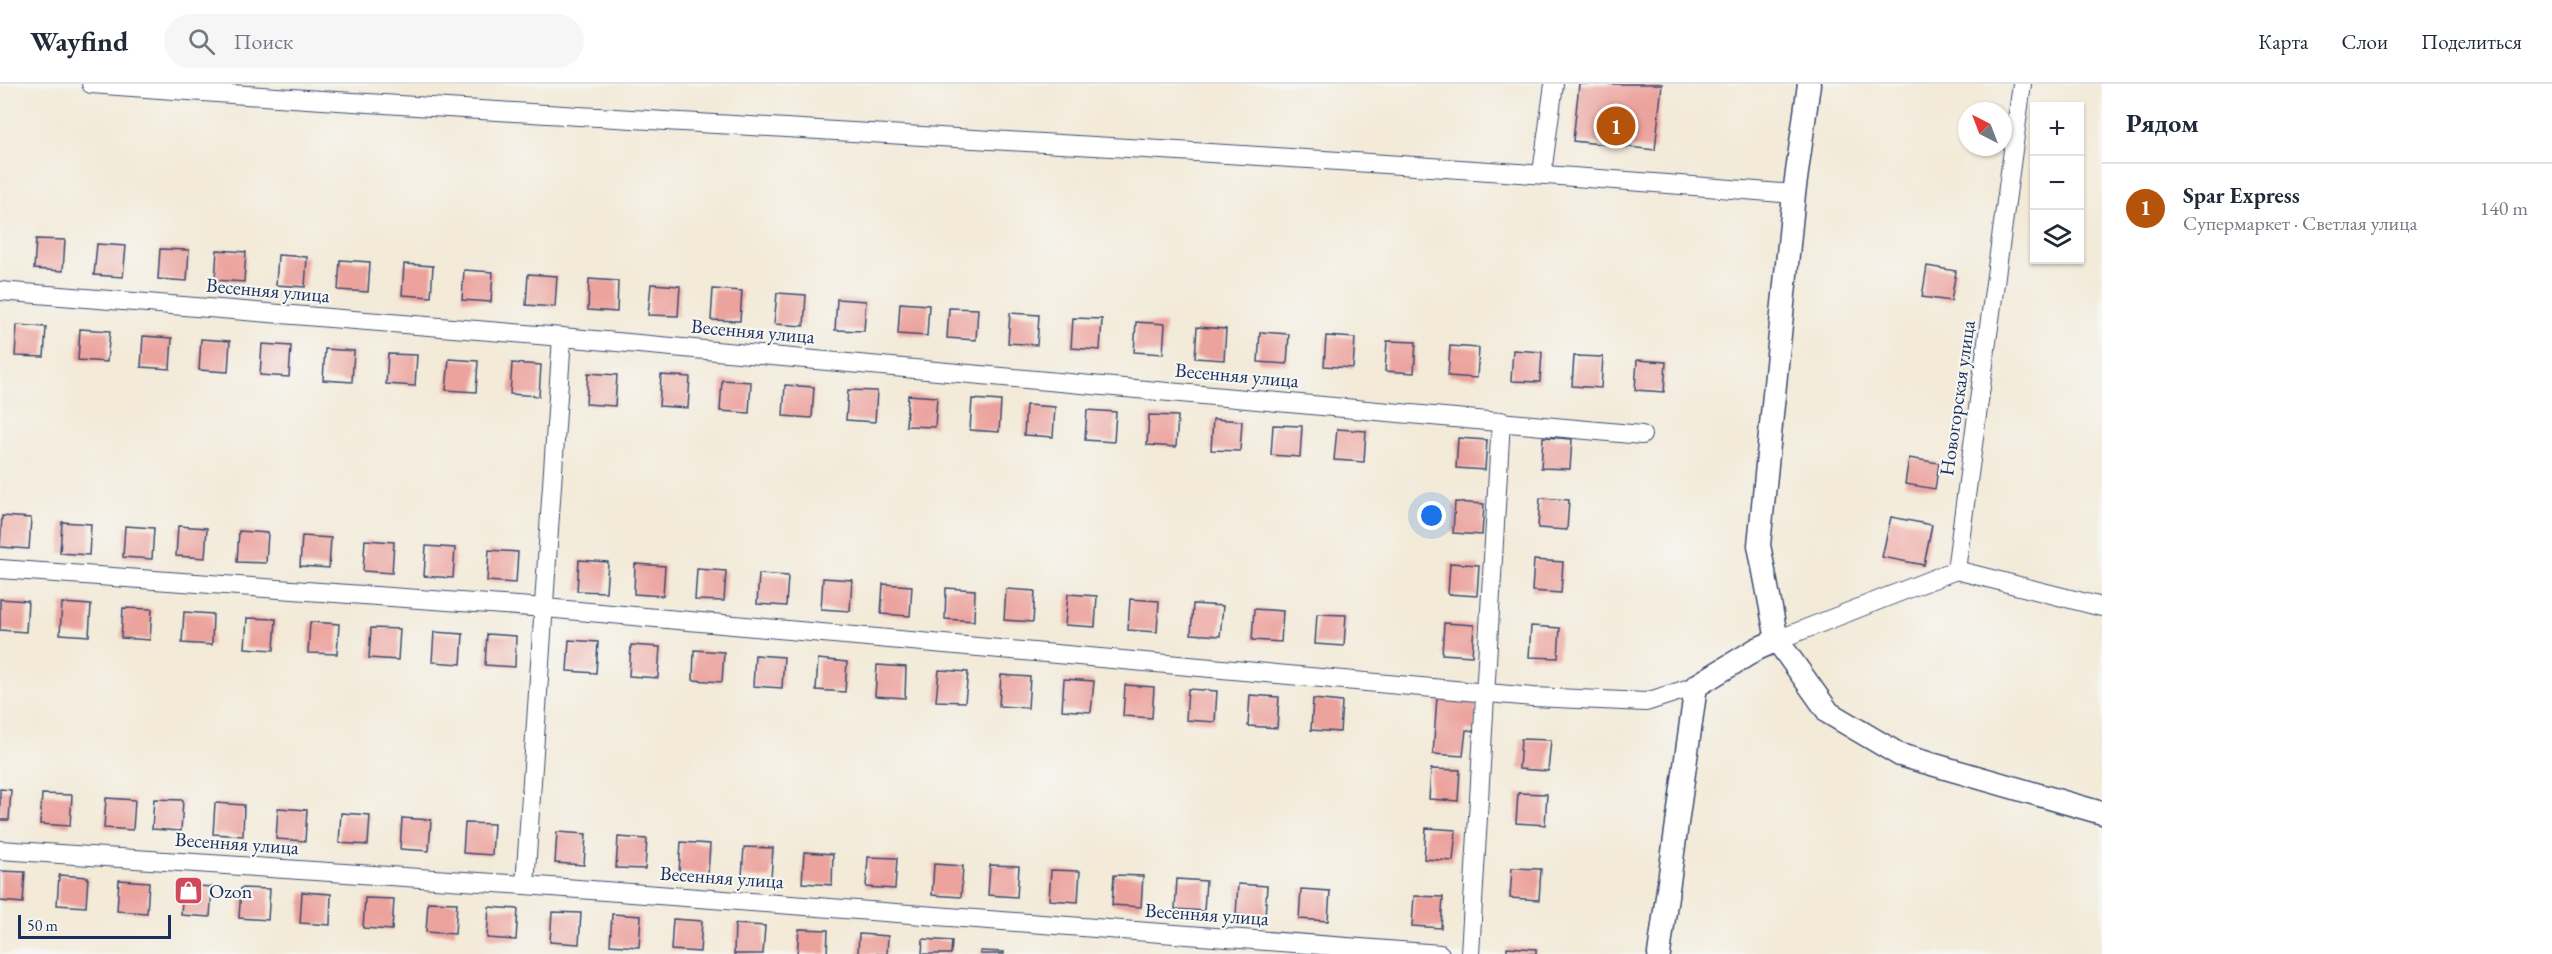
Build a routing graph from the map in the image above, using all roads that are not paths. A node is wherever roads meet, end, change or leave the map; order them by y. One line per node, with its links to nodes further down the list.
1 (91, 84): 5 (street)
2 (1554, 84): 5 (street)
3 (1809, 84): 6 (street)
4 (2022, 84): 12 (street, Новогорская улица)
5 (1542, 173): 6 (street)
6 (1794, 194): 15 (street)
7 (0, 291): 8 (street, Весенняя улица)
8 (562, 337): 9 (street, Весенняя улица); 14 (street)
9 (1501, 421): 10 (street, Весенняя улица); 17 (street)
10 (1642, 435)
11 (0, 569): 14 (street)
12 (1956, 570): 13 (street); 15 (street)
13 (2102, 607)
14 (545, 608): 17 (street); 20 (street)
15 (1777, 640): 16 (street); 18 (street)
16 (1696, 686): 17 (street); 23 (street)
17 (1484, 694): 22 (street)
18 (2102, 813)
19 (0, 850): 20 (street, Весенняя улица)
20 (525, 885): 21 (street, Весенняя улица)
21 (1440, 954)
22 (1470, 954)
23 (1659, 954)

